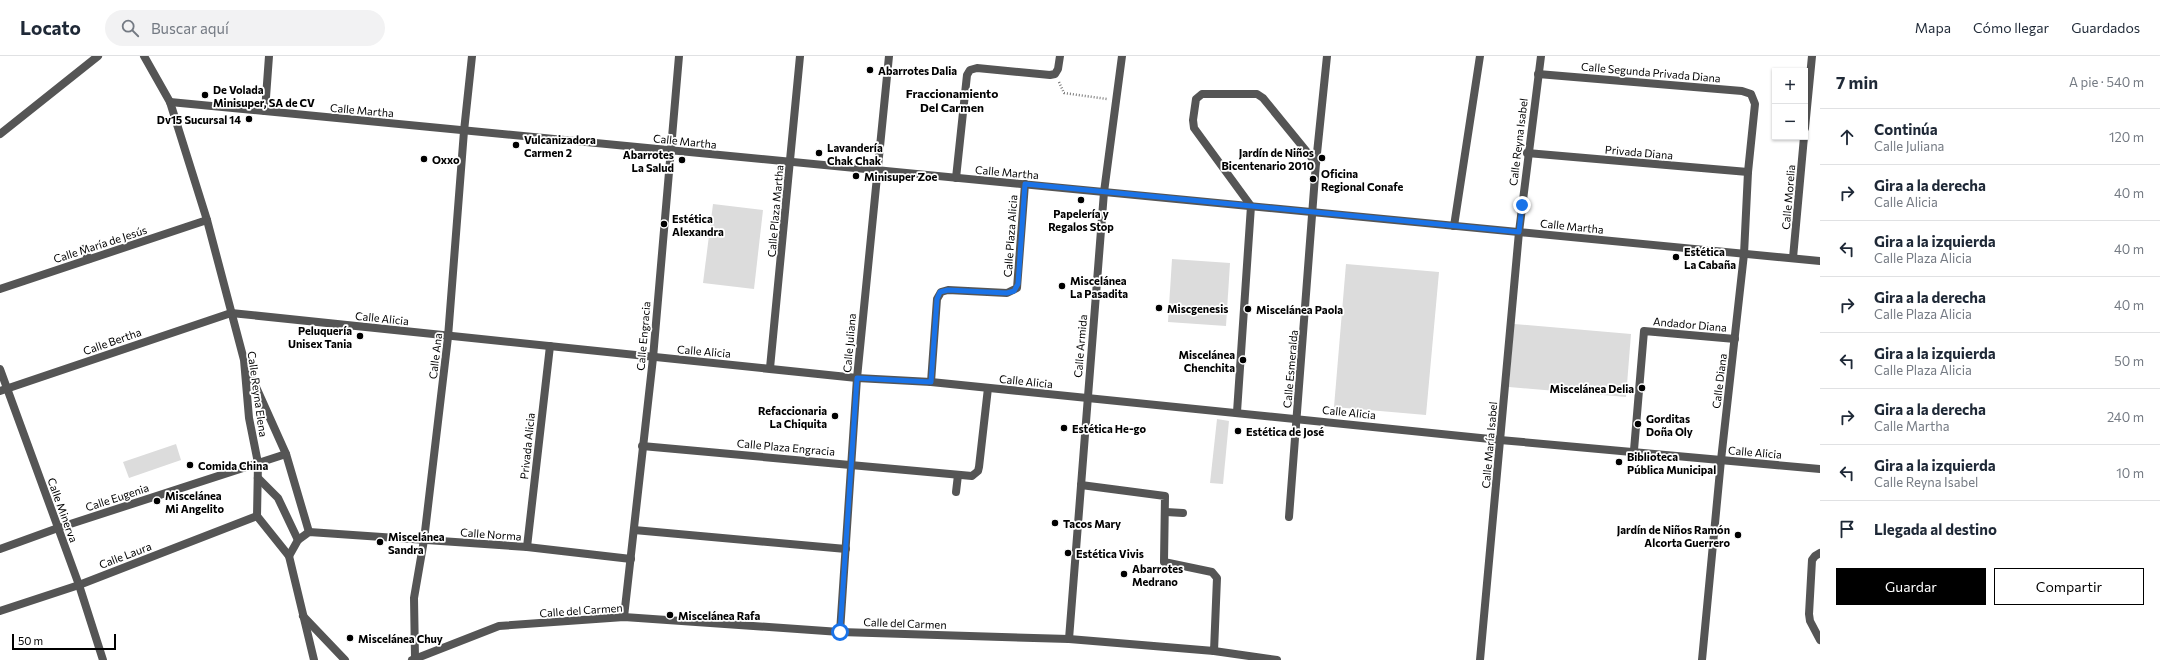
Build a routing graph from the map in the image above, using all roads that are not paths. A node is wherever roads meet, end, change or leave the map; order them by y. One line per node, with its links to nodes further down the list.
1 (98, 56): 20 (street)
2 (144, 56): 15 (street)
3 (269, 56): 18 (street)
4 (472, 56): 19 (street, Calle Ana)
5 (679, 56): 22 (street, Calle Engracia)
6 (800, 56): 24 (street, Calle Plaza Martha)
7 (889, 56): 26 (street, Calle Juliana)
8 (1060, 56): 28 (street)
9 (1122, 56): 30 (street, Calle Armida)
10 (1327, 56): 25 (street, Calle Esmeralda)
11 (1480, 56): 34 (street)
12 (1541, 56): 14 (street, Calle Reyna Isabel)
13 (1812, 56): 17 (street)
14 (1538, 74): 16 (street, Calle Segunda Privada Diana); 23 (street, Calle Reyna Isabel)
15 (170, 102): 18 (street, Calle Martha); 33 (street, Calle Reyna Elena)
16 (1755, 104): 27 (street, Calle Diana)
17 (1807, 104)
18 (265, 111): 19 (street, Calle Martha)
19 (464, 131): 22 (street, Calle Martha); 43 (street, Calle Ana)
20 (0, 134)
21 (1804, 140): 38 (street, Calle Morelia)
22 (670, 150): 24 (street, Calle Martha); 46 (street, Calle Engracia)
23 (1527, 153): 27 (street, Privada Diana); 35 (street, Calle Reyna Isabel)
24 (790, 162): 26 (street, Calle Martha); 48 (street, Calle Plaza Martha)
25 (1316, 163): 31 (street); 32 (street, Calle Esmeralda)
26 (877, 170): 28 (street, Calle Martha); 50 (street, Calle Juliana)
27 (1748, 172): 37 (street, Calle Diana)
28 (956, 178): 29 (street, Calle Martha)
29 (1025, 184): 30 (street, Calle Martha); 51 (street, Calle Plaza Alicia)
30 (1104, 192): 31 (street, Calle Martha); 54 (street, Calle Armida)
31 (1251, 206): 32 (street, Calle Martha); 55 (street)
32 (1313, 212): 34 (street, Calle Martha); 56 (street, Calle Esmeralda)
33 (207, 220): 39 (street, Calle María de Jesús); 42 (street, Calle Reyna Elena)
34 (1454, 226): 35 (street, Calle Martha)
35 (1519, 232): 37 (street, Calle Martha); 57 (street, Calle María Isabel)
36 (83, 249): 39 (street)
37 (1744, 254): 38 (street, Calle Martha); 44 (street, Calle Diana)
38 (1793, 258): 40 (street, Calle Martha)
39 (90, 259): 41 (street, Calle María de Jesús)
40 (1820, 261)
41 (0, 290)
42 (231, 313): 43 (street, Calle Alicia); 47 (street, Calle Reyna Elena); 53 (street, Calle Bertha)
43 (448, 337): 45 (street, Calle Alicia); 77 (street, Calle Ana)
44 (1734, 339): 59 (street, Andador Diana); 61 (street, Calle Diana)
45 (550, 346): 46 (street, Calle Alicia); 78 (street, Privada Alicia)
46 (653, 358): 48 (street, Calle Alicia); 58 (street, Calle Engracia)
47 (244, 360): 60 (street); 62 (street, Calle Reyna Elena)
48 (770, 368): 50 (street, Calle Alicia)
49 (0, 369): 53 (street, Calle Minerva)
50 (857, 378): 51 (street, Calle Alicia); 63 (street, Calle Juliana)
51 (931, 382): 52 (street, Calle Alicia)
52 (988, 388): 54 (street, Calle Alicia); 65 (street, Calle Plaza Engracia)
53 (3, 390): 73 (street, Calle Minerva)
54 (1087, 398): 55 (street, Calle Alicia); 67 (street, Calle Armida)
55 (1237, 412): 56 (street, Calle Alicia)
56 (1297, 418): 57 (street, Calle Alicia); 72 (street, Calle Esmeralda)
57 (1500, 440): 59 (street, Calle Alicia); 97 (street, Calle María Isabel)
58 (642, 446): 63 (street, Calle Plaza Engracia); 74 (street, Calle Engracia)
59 (1634, 450): 61 (street, Calle Alicia)
60 (286, 454): 62 (street, Calle Eugenia); 75 (street)
61 (1720, 460): 64 (street, Calle Alicia); 98 (street, Calle Diana)
62 (258, 463): 66 (street, Calle Reyna Elena); 73 (street, Calle Eugenia)
63 (852, 464): 65 (street, Calle Plaza Engracia); 80 (street, Calle Juliana)
64 (1820, 469)
65 (958, 475): 68 (street)
66 (258, 478): 71 (street, Calle Reyna Elena); 76 (street)
67 (1081, 485): 69 (street); 89 (street, Calle Armida)
68 (956, 492)
69 (1166, 512): 70 (street); 91 (street)
70 (1183, 514)
71 (257, 516): 82 (street); 84 (street, Calle Laura)
72 (1290, 516)
73 (58, 528): 79 (street, Calle Eugenia); 84 (street, Calle Minerva)
74 (634, 530): 80 (street); 83 (street, Calle Engracia)
75 (309, 532): 76 (street); 77 (street, Calle Norma)
76 (298, 540): 82 (street)
77 (424, 540): 78 (street, Calle Norma); 92 (street, Calle Ana)
78 (527, 547): 83 (street, Calle Norma)
79 (0, 549)
80 (846, 549): 88 (street, Calle Juliana)
81 (1820, 554): 90 (street)
82 (289, 556): 86 (street)
83 (631, 559): 87 (street, Calle Engracia)
84 (79, 585): 85 (street, Calle Laura); 93 (street, Calle Minerva)
85 (0, 611)
86 (302, 616): 94 (street); 95 (street)
87 (624, 617): 88 (street, Calle del Carmen); 92 (street, Calle del Carmen)
88 (840, 632): 89 (street, Calle del Carmen)
89 (1069, 639): 91 (street, Calle del Carmen)
90 (1820, 640)
91 (1213, 651): 96 (street, Calle del Carmen)
92 (414, 659)
93 (103, 660)
94 (314, 660)
95 (346, 660)
96 (1277, 660)
97 (1480, 660)
98 (1702, 660)

